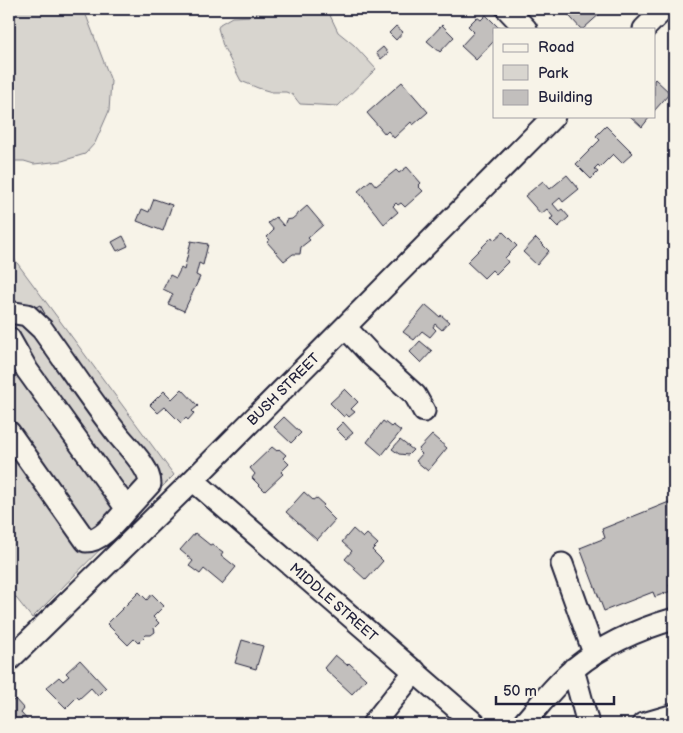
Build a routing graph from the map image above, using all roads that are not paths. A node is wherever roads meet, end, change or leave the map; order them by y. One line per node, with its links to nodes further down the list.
1 (507, 9): 3 (street)
2 (664, 9): 4 (street)
3 (525, 28)
4 (645, 28)
5 (552, 118): 7 (street, BUSH STREET)
6 (9, 312): 12 (street)
7 (344, 327): 9 (street); 11 (street, BUSH STREET)
8 (9, 338): 12 (street)
9 (424, 411)
10 (9, 432): 12 (street)
11 (193, 480): 16 (street, BUSH STREET); 18 (street, MIDDLE STREET)
12 (127, 509)
13 (562, 564): 15 (street)
14 (674, 618): 15 (street)
15 (594, 653): 17 (street)
16 (9, 660)
17 (573, 669): 22 (street); 23 (street)
18 (415, 671): 20 (street); 21 (street, MIDDLE STREET)
19 (674, 715): 24 (street)
20 (373, 724)
21 (475, 724)
22 (523, 724)
23 (588, 724)
24 (643, 724)

